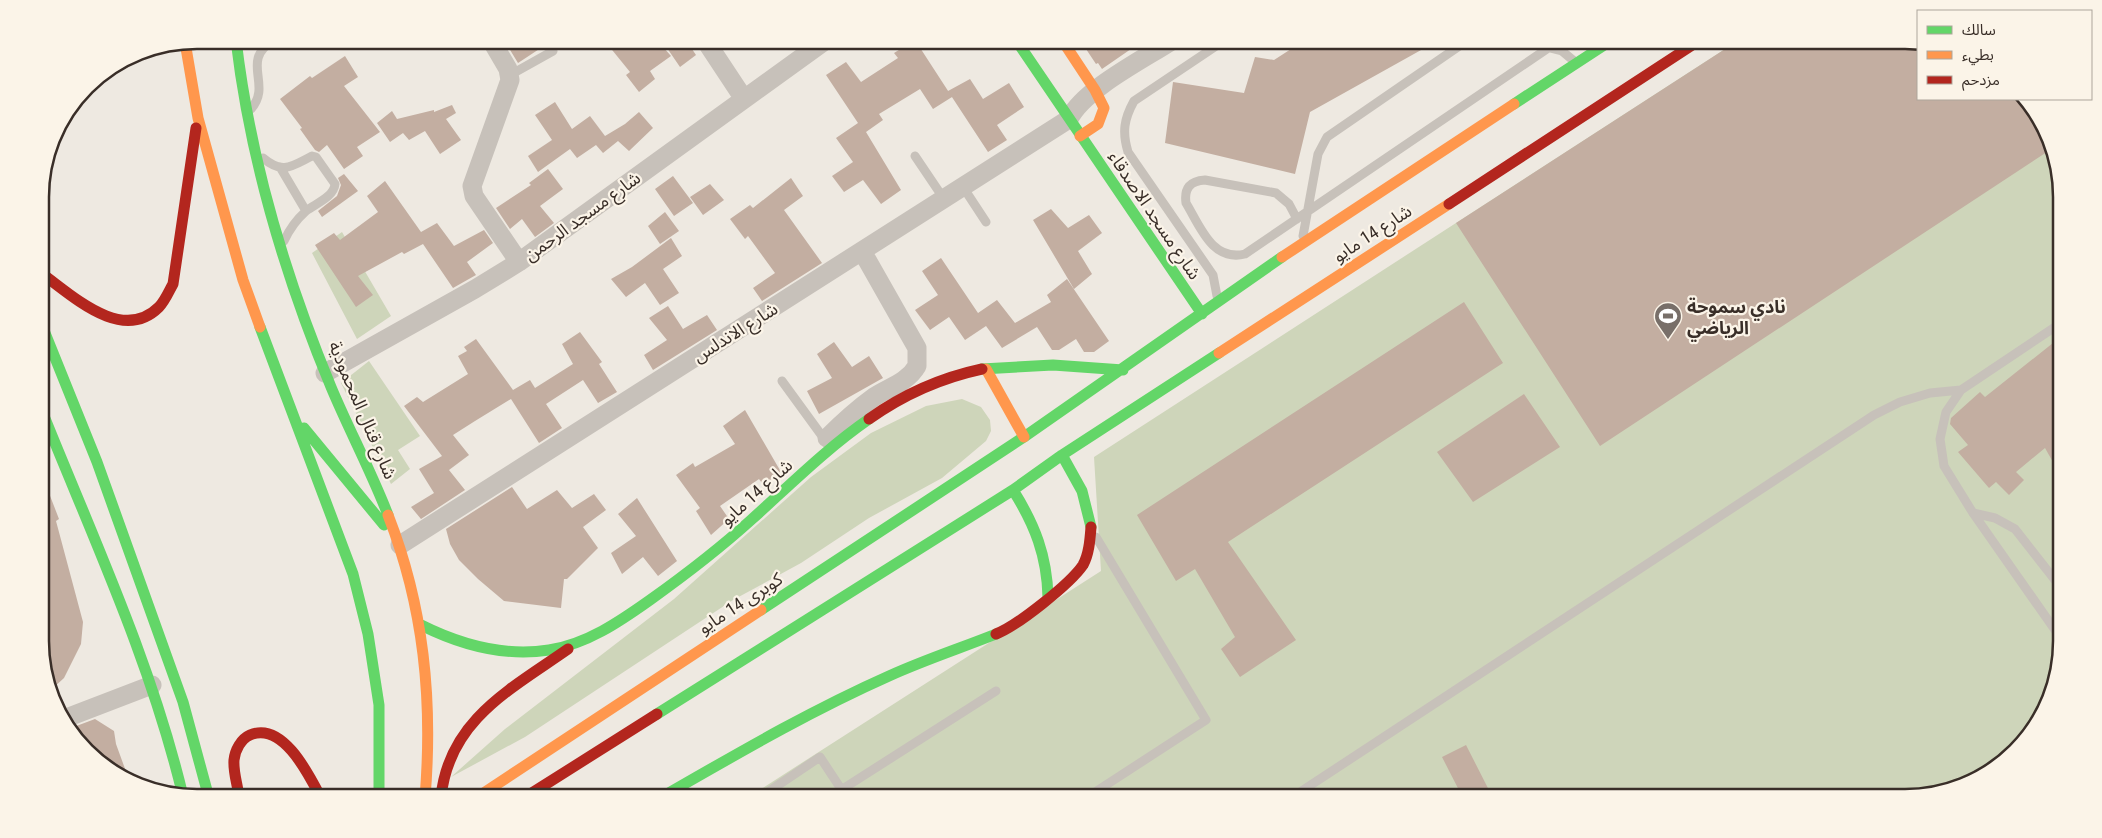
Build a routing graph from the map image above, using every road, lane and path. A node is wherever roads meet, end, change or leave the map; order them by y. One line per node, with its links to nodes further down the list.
1 (186, 49): 22 (main road)
2 (237, 49): 21 (main road, شارع قنال المحمودية)
3 (262, 49): 21 (lane)
4 (495, 49): 18 (street)
5 (710, 49): 20 (street)
6 (813, 49): 20 (street, شارع مسجد الرحمن)
7 (1022, 49): 23 (main road, شارع مسجد الاصدقاء)
8 (1068, 49): 19 (main road)
9 (1159, 49): 19 (street, شارع الاندلس)
10 (1212, 49): 39 (lane)
11 (1455, 49): 31 (lane)
12 (1547, 49): 31 (lane)
13 (1553, 49): 17 (lane)
14 (1598, 49): 17 (main road, شارع 14 مايو)
15 (1686, 49): 52 (main road, شارع 14 مايو)
16 (553, 51): 18 (lane)
17 (1576, 63): 34 (main road, شارع 14 مايو)
18 (510, 74): 37 (street)
19 (1095, 90): 23 (street, شارع الاندلس); 24 (main road)
20 (744, 99): 37 (street, شارع مسجد الرحمن)
21 (246, 114): 25 (main road, شارع قنال المحمودية)
22 (198, 118): 38 (main road); 48 (main road)
23 (1069, 119): 24 (main road, شارع مسجد الاصدقاء); 28 (street, شارع الاندلس)
24 (1080, 136): 40 (main road, شارع مسجد الاصدقاء)
25 (254, 146): 27 (lane); 35 (main road, شارع قنال المحمودية)
26 (915, 156): 29 (lane)
27 (280, 167): 30 (lane); 30 (lane)
28 (963, 187): 29 (street, شارع الاندلس); 33 (lane)
29 (944, 199): 36 (street, شارع الاندلس)
30 (306, 211): 35 (lane)
31 (1307, 212): 32 (lane); 34 (lane)
32 (1297, 219): 32 (lane)
33 (986, 222)
34 (1301, 244): 39 (main road, شارع 14 مايو)
35 (281, 249): 45 (main road, شارع قنال المحمودية)
36 (862, 251): 51 (street); 57 (street, شارع الاندلس)
37 (520, 262): 45 (street, شارع مسجد الرحمن)
38 (49, 279)
39 (1217, 303): 40 (main road, شارع 14 مايو)
40 (1202, 314): 44 (main road, شارع 14 مايو)
41 (2053, 328): 47 (lane)
42 (49, 343): 67 (main road)
43 (986, 369): 44 (main road, شارع 14 مايو); 50 (main road); 53 (main road, شارع 14 مايو)
44 (1123, 370): 50 (main road, شارع 14 مايو)
45 (325, 374): 57 (main road, شارع قنال المحمودية)
46 (782, 381): 51 (lane)
47 (1961, 390): 55 (lane); 80 (lane)
48 (290, 412): 57 (main road); 70 (main road)
49 (49, 428): 63 (main road)
50 (1024, 437): 73 (main road, كوبرى 14 مايو)
51 (825, 440): 53 (street)
52 (1062, 455): 54 (main road, شارع 14 مايو); 56 (main road)
53 (799, 475): 62 (main road, شارع 14 مايو)
54 (1013, 490): 59 (main road); 74 (main road)
55 (1973, 513): 58 (lane); 61 (lane)
56 (1091, 528): 59 (main road); 79 (lane)
57 (400, 545): 60 (main road, شارع قنال المحمودية)
58 (2053, 578)
59 (1048, 597): 75 (main road)
60 (421, 625): 62 (main road, شارع 14 مايو); 71 (main road, شارع قنال المحمودية)
61 (2053, 627)
62 (574, 644): 72 (main road)
63 (152, 684): 65 (street); 66 (main road)
64 (996, 691): 78 (lane)
65 (70, 716)
66 (181, 788)
67 (207, 789)
68 (238, 789): 69 (main road)
69 (316, 789)
70 (379, 789)
71 (425, 789)
72 (442, 789)
73 (490, 789)
74 (538, 789)
75 (676, 789)
76 (772, 789): 77 (lane)
77 (840, 789)
78 (843, 789)
79 (1100, 789)
80 (1304, 789)

